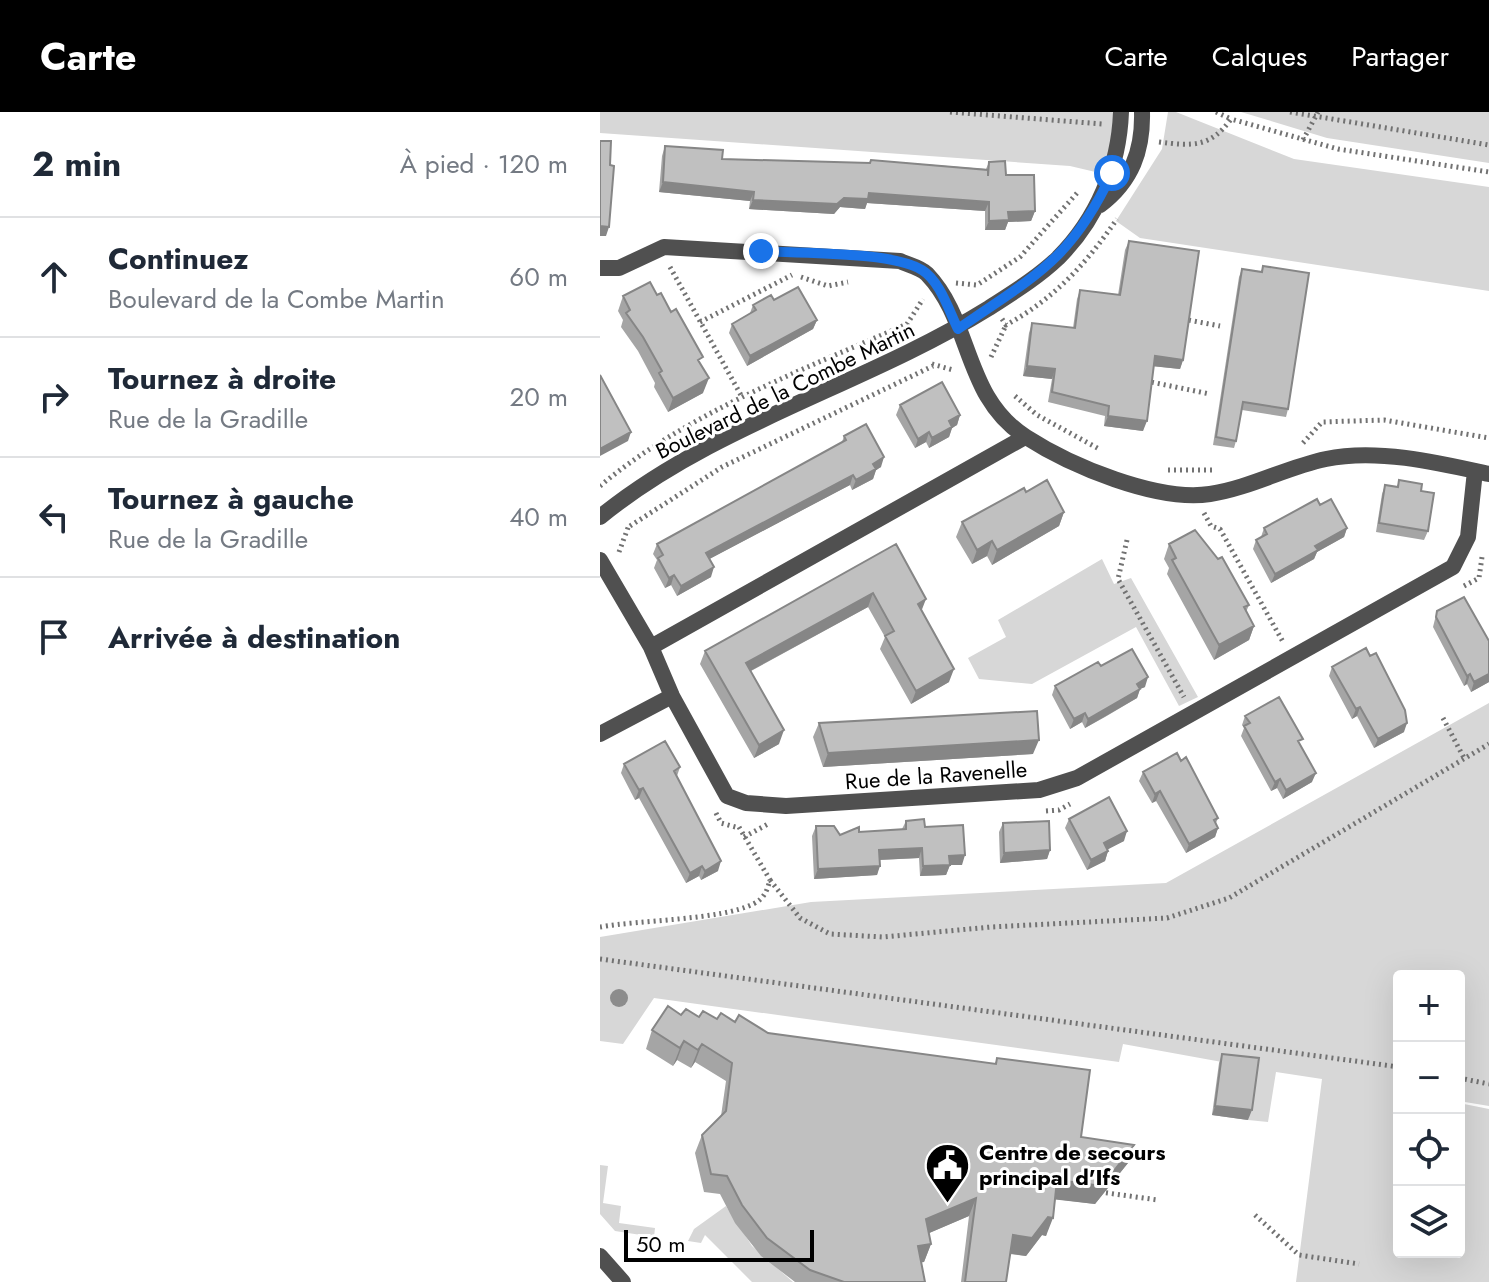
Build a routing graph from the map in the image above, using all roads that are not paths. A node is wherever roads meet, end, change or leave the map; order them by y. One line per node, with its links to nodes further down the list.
1 (1142, 112): 3 (street, Boulevard de la Combe Martin)
2 (1115, 121): 3 (street, Boulevard de la Combe Martin)
3 (1096, 208): 5 (street, Boulevard de la Combe Martin)
4 (600, 268): 5 (street)
5 (958, 329): 6 (street); 8 (street, Boulevard de la Combe Martin)
6 (1025, 437): 7 (street); 10 (street)
7 (1482, 473): 11 (street, Rue de la Ravenelle)
8 (600, 517)
9 (600, 560): 10 (street)
10 (651, 647): 11 (street)
11 (672, 696): 12 (street)
12 (600, 734)
13 (600, 1256): 14 (street)
14 (623, 1282)

